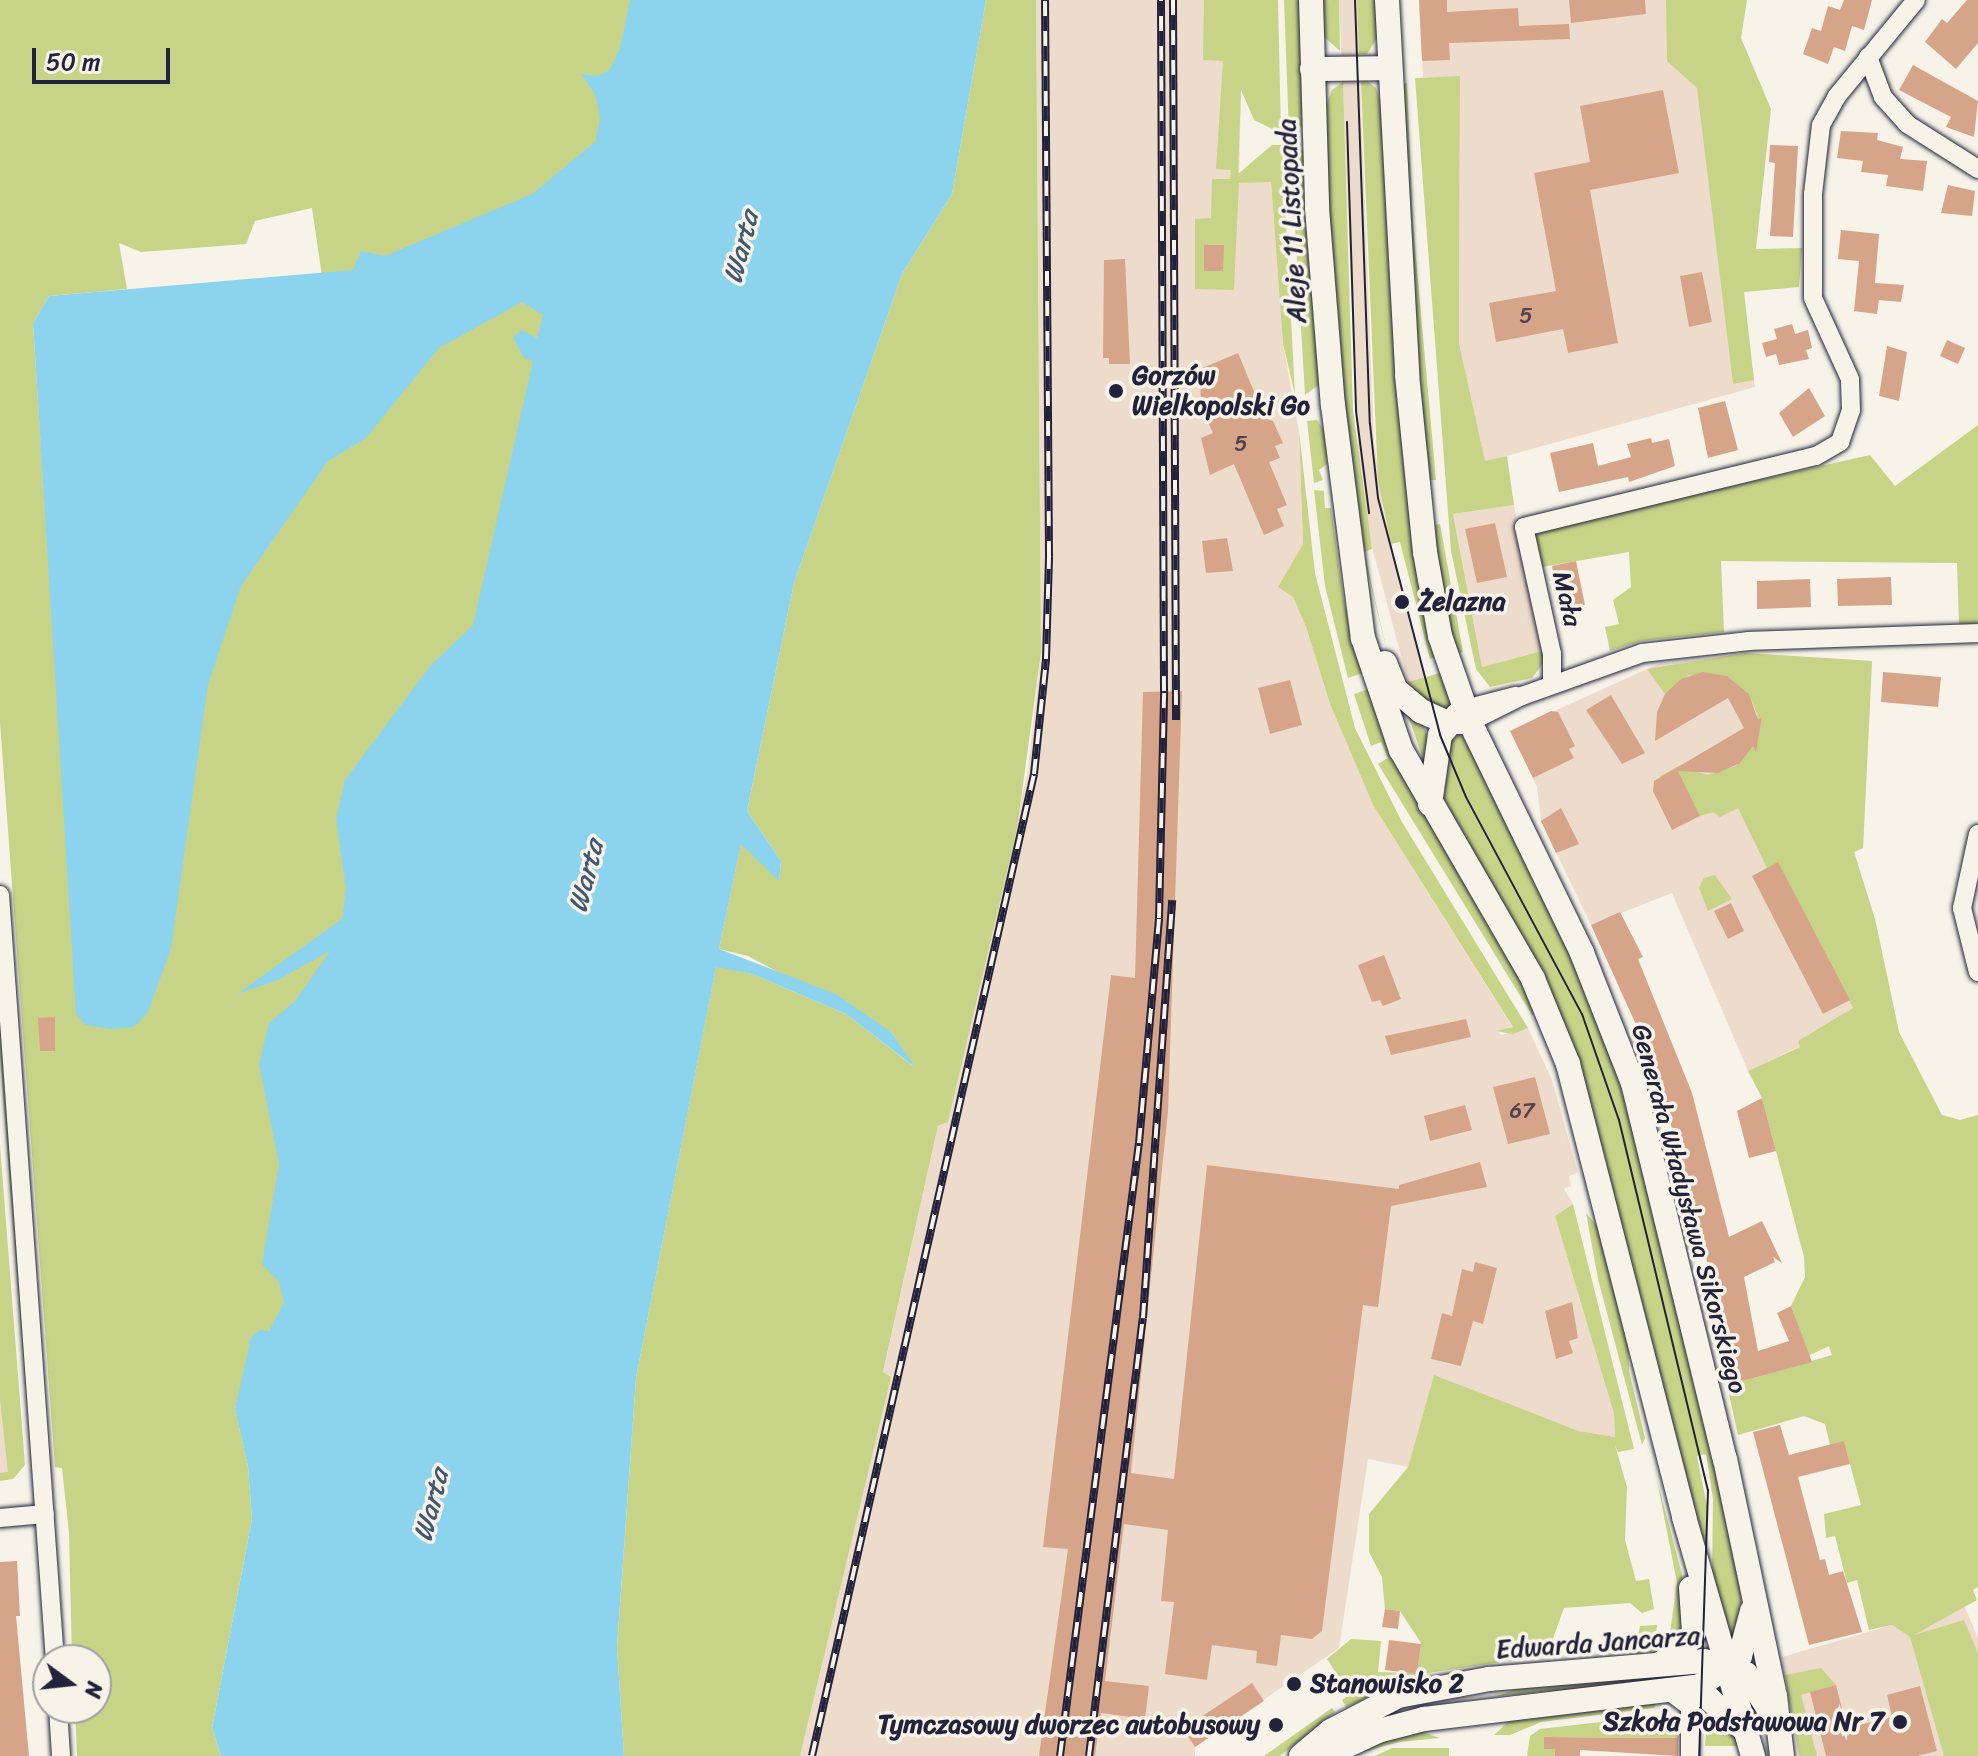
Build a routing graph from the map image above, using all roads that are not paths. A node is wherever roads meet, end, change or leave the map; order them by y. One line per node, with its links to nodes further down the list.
1 (1311, 0): 6 (main road, Aleje 11 Listopada)
2 (1387, 0): 5 (main road)
3 (1916, 0): 4 (street)
4 (1868, 57): 7 (street); 10 (street, Mała)
5 (1389, 68): 6 (main road); 11 (main road)
6 (1312, 69): 8 (main road, Aleje 11 Listopada)
7 (1978, 169)
8 (1351, 565): 11 (main road); 12 (main road, Aleje 11 Listopada)
9 (1975, 637): 10 (street)
10 (1552, 684): 11 (street)
11 (1460, 718): 12 (main road); 19 (main road, Generała Władysława Sikorskiego)
12 (1430, 807): 16 (main road)
13 (1978, 834): 15 (street)
14 (0, 895): 17 (street)
15 (1978, 972)
16 (1668, 1458): 21 (main road); 22 (main road)
17 (45, 1514): 18 (street); 20 (street)
18 (0, 1518)
19 (1753, 1602): 22 (main road, Edwarda Jancarza); 29 (main road, Generała Władysława Sikorskiego)
20 (54, 1644)
21 (1664, 1661): 22 (main road, Edwarda Jancarza); 23 (main road, Edwarda Jancarza)
22 (1726, 1667): 25 (main road, Edwarda Jancarza); 28 (main road); 29 (main road, Edwarda Jancarza)
23 (1509, 1679): 24 (main road, Edwarda Jancarza); 26 (main road)
24 (1432, 1688): 26 (main road); 31 (main road, Edwarda Jancarza)
25 (1679, 1690): 26 (main road, Edwarda Jancarza); 28 (main road); 33 (street)
26 (1471, 1709): 32 (main road, Edwarda Jancarza)
27 (59, 1724): 30 (street)
28 (1746, 1730): 34 (main road)
29 (1780, 1746)
30 (61, 1756)
31 (1301, 1756)
32 (1325, 1756)
33 (1690, 1756)
34 (1753, 1756)

